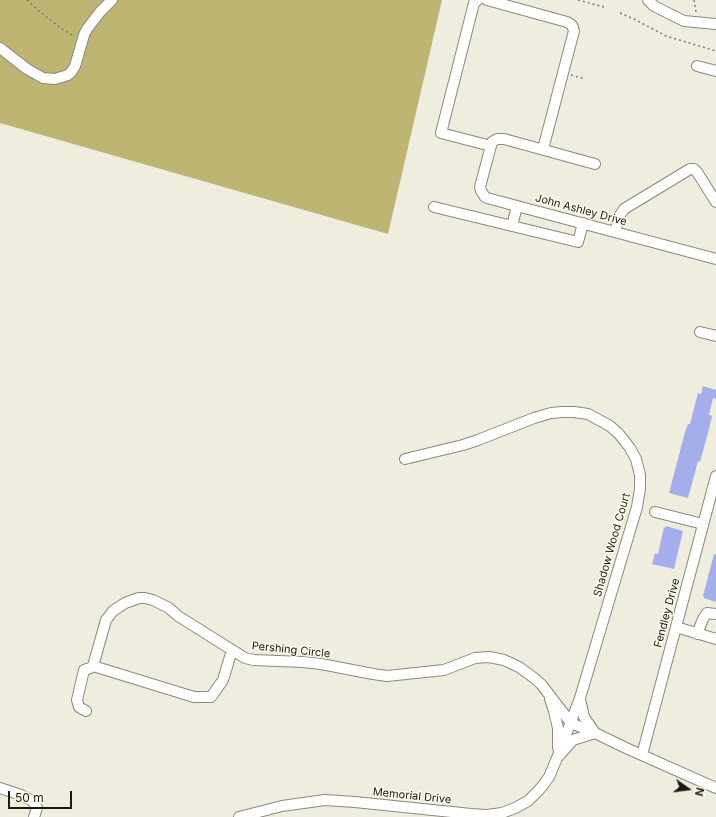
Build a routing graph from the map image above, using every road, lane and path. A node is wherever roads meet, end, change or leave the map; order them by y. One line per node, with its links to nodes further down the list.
1 (27, 0): 12 (path)
2 (112, 0): 12 (street)
3 (478, 0): 19 (street)
4 (487, 0): 17 (street)
5 (578, 0): 8 (path)
6 (648, 0): 10 (street)
7 (694, 0): 10 (path)
8 (604, 7)
9 (620, 13): 14 (path)
10 (695, 22): 11 (street)
11 (716, 24)
12 (82, 41): 13 (street)
13 (0, 48)
14 (716, 51)
15 (697, 66): 16 (street)
16 (716, 71)
17 (563, 73): 18 (path); 20 (street)
18 (585, 78)
19 (490, 149): 20 (street); 23 (street, John Ashley Drive)
20 (543, 150): 21 (street)
21 (595, 164)
22 (716, 202): 27 (street)
23 (517, 206): 25 (street, John Ashley Drive); 26 (street)
24 (434, 207): 26 (street)
25 (583, 223): 26 (street); 27 (street, John Ashley Drive)
26 (512, 226)
27 (615, 232): 28 (street, John Ashley Drive)
28 (716, 259)
29 (700, 332): 30 (street)
30 (716, 336)
31 (406, 459): 42 (street, Shadow Wood Court)
32 (716, 476): 34 (street, Fendley Drive)
33 (655, 512): 34 (street)
34 (703, 524): 36 (street, Fendley Drive)
35 (716, 614): 37 (street)
36 (676, 627): 37 (street); 46 (street, Fendley Drive)
37 (698, 634): 38 (street)
38 (716, 639)
39 (232, 650): 40 (street); 40 (street, Pershing Circle); 41 (street, Pershing Circle)
40 (93, 666): 43 (street, Pershing Circle)
41 (546, 689): 44 (street, Pershing Circle); 47 (street, Memorial Drive)
42 (580, 698): 44 (street, Shadow Wood Court); 45 (street)
43 (86, 711)
44 (571, 722): 45 (street, Pershing Circle); 47 (street)
45 (596, 733): 46 (street); 47 (street, Memorial Drive)
46 (642, 755): 49 (street)
47 (557, 758): 51 (street, Memorial Drive)
48 (0, 788): 50 (street)
49 (716, 788)
50 (35, 813)
51 (239, 817)

